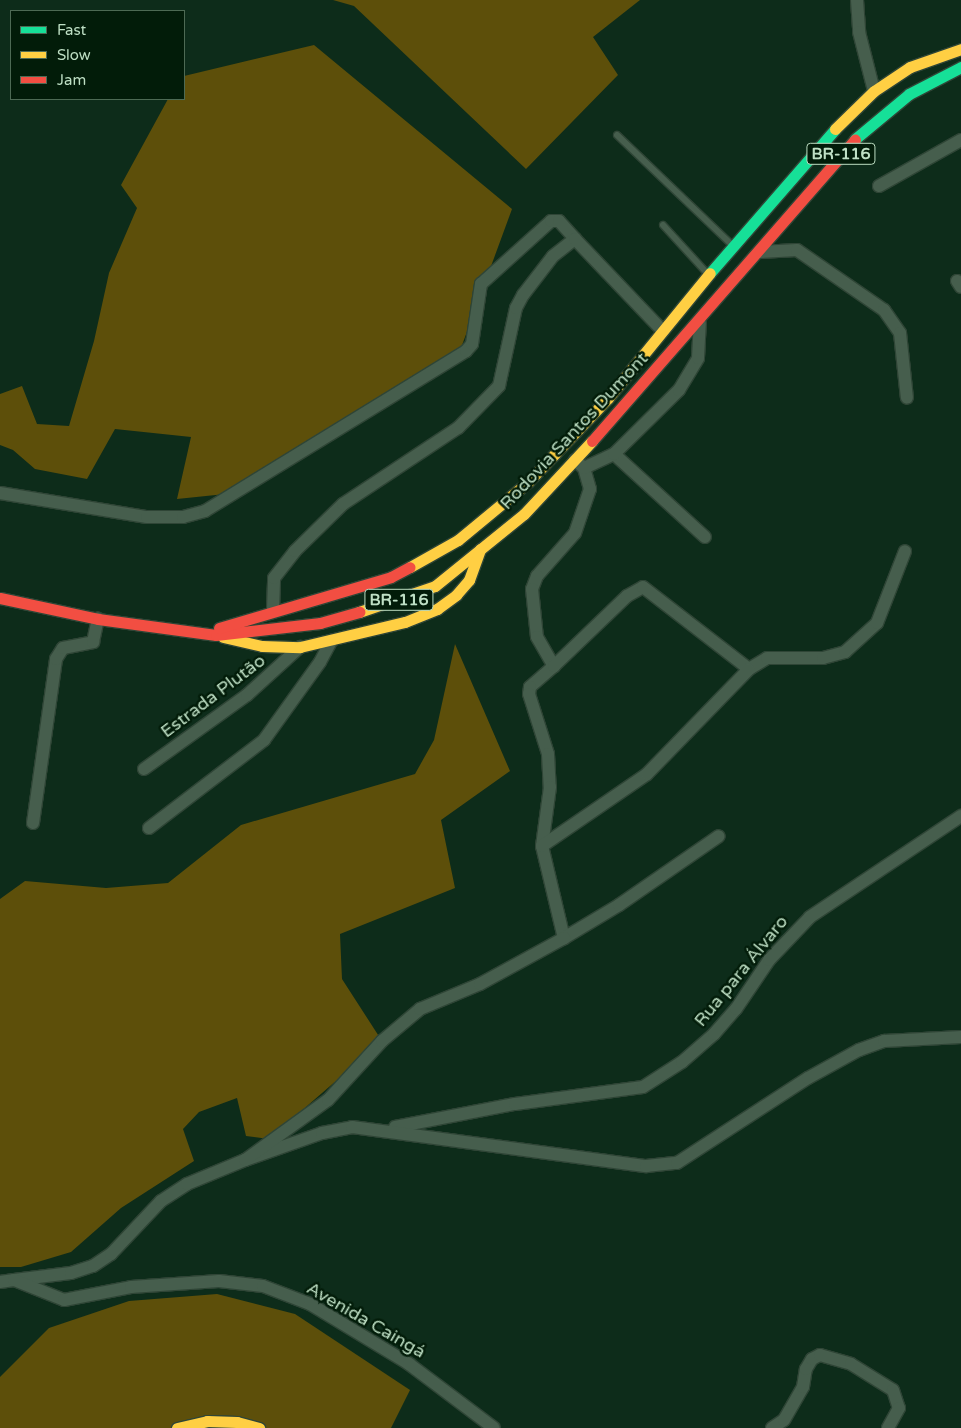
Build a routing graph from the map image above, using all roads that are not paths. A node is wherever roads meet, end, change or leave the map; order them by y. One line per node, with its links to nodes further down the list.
1 (857, 0): 4 (street)
2 (961, 49): 4 (main road)
3 (961, 67): 11 (main road, Rodovia Santos Dumont / BR-116)
4 (874, 91): 10 (main road)
5 (617, 135): 10 (lane)
6 (961, 140): 7 (street)
7 (878, 186)
8 (664, 225): 13 (lane)
9 (575, 238): 14 (street); 18 (street); 27 (street)
10 (733, 246): 13 (main road)
11 (760, 252): 12 (main road, Rodovia Santos Dumont / BR-116); 15 (street)
12 (745, 269): 16 (street); 17 (main road, Rodovia Santos Dumont / BR-116)
13 (710, 276): 14 (main road)
14 (663, 331): 22 (main road)
15 (907, 398)
16 (614, 454): 17 (street); 19 (street)
17 (580, 464): 20 (main road, Rodovia Santos Dumont / BR-116); 34 (street)
18 (0, 493)
19 (705, 537)
20 (480, 549): 22 (main road, Rodovia Santos Dumont / BR-116); 26 (main road)
21 (905, 551): 35 (street)
22 (427, 574): 23 (main road); 25 (main road, Rodovia Santos Dumont / BR-116); 26 (main road)
23 (391, 577): 25 (main road); 27 (main road)
24 (0, 598): 28 (main road, Rodovia Santos Dumont / BR-116)
25 (387, 604): 29 (main road); 31 (main road, Rodovia Santos Dumont / BR-116)
26 (437, 609): 29 (main road)
27 (273, 610): 30 (main road)
28 (98, 619): 30 (main road, Rodovia Santos Dumont / BR-116); 38 (street)
29 (405, 622): 32 (main road)
30 (199, 634): 31 (main road, Rodovia Santos Dumont / BR-116)
31 (216, 635): 33 (main road)
32 (331, 640): 33 (main road); 39 (street)
33 (300, 647): 36 (street, Estrada Plutão)
34 (554, 666): 35 (street); 41 (street)
35 (749, 669): 41 (street)
36 (144, 769)
37 (961, 816): 44 (street, Rua para Álvaro)
38 (33, 823)
39 (149, 828)
40 (719, 836): 42 (street)
41 (542, 846): 42 (street)
42 (564, 938): 45 (street)
43 (961, 1037): 44 (street)
44 (385, 1129): 45 (street)
45 (245, 1160): 46 (street)
46 (14, 1280): 47 (street, Avenida Caingá); 50 (street, Avenida Caingá)
47 (0, 1282)
48 (177, 1428): 49 (main road)
49 (260, 1428)
50 (494, 1428)
51 (772, 1428): 52 (street)
52 (888, 1428)

